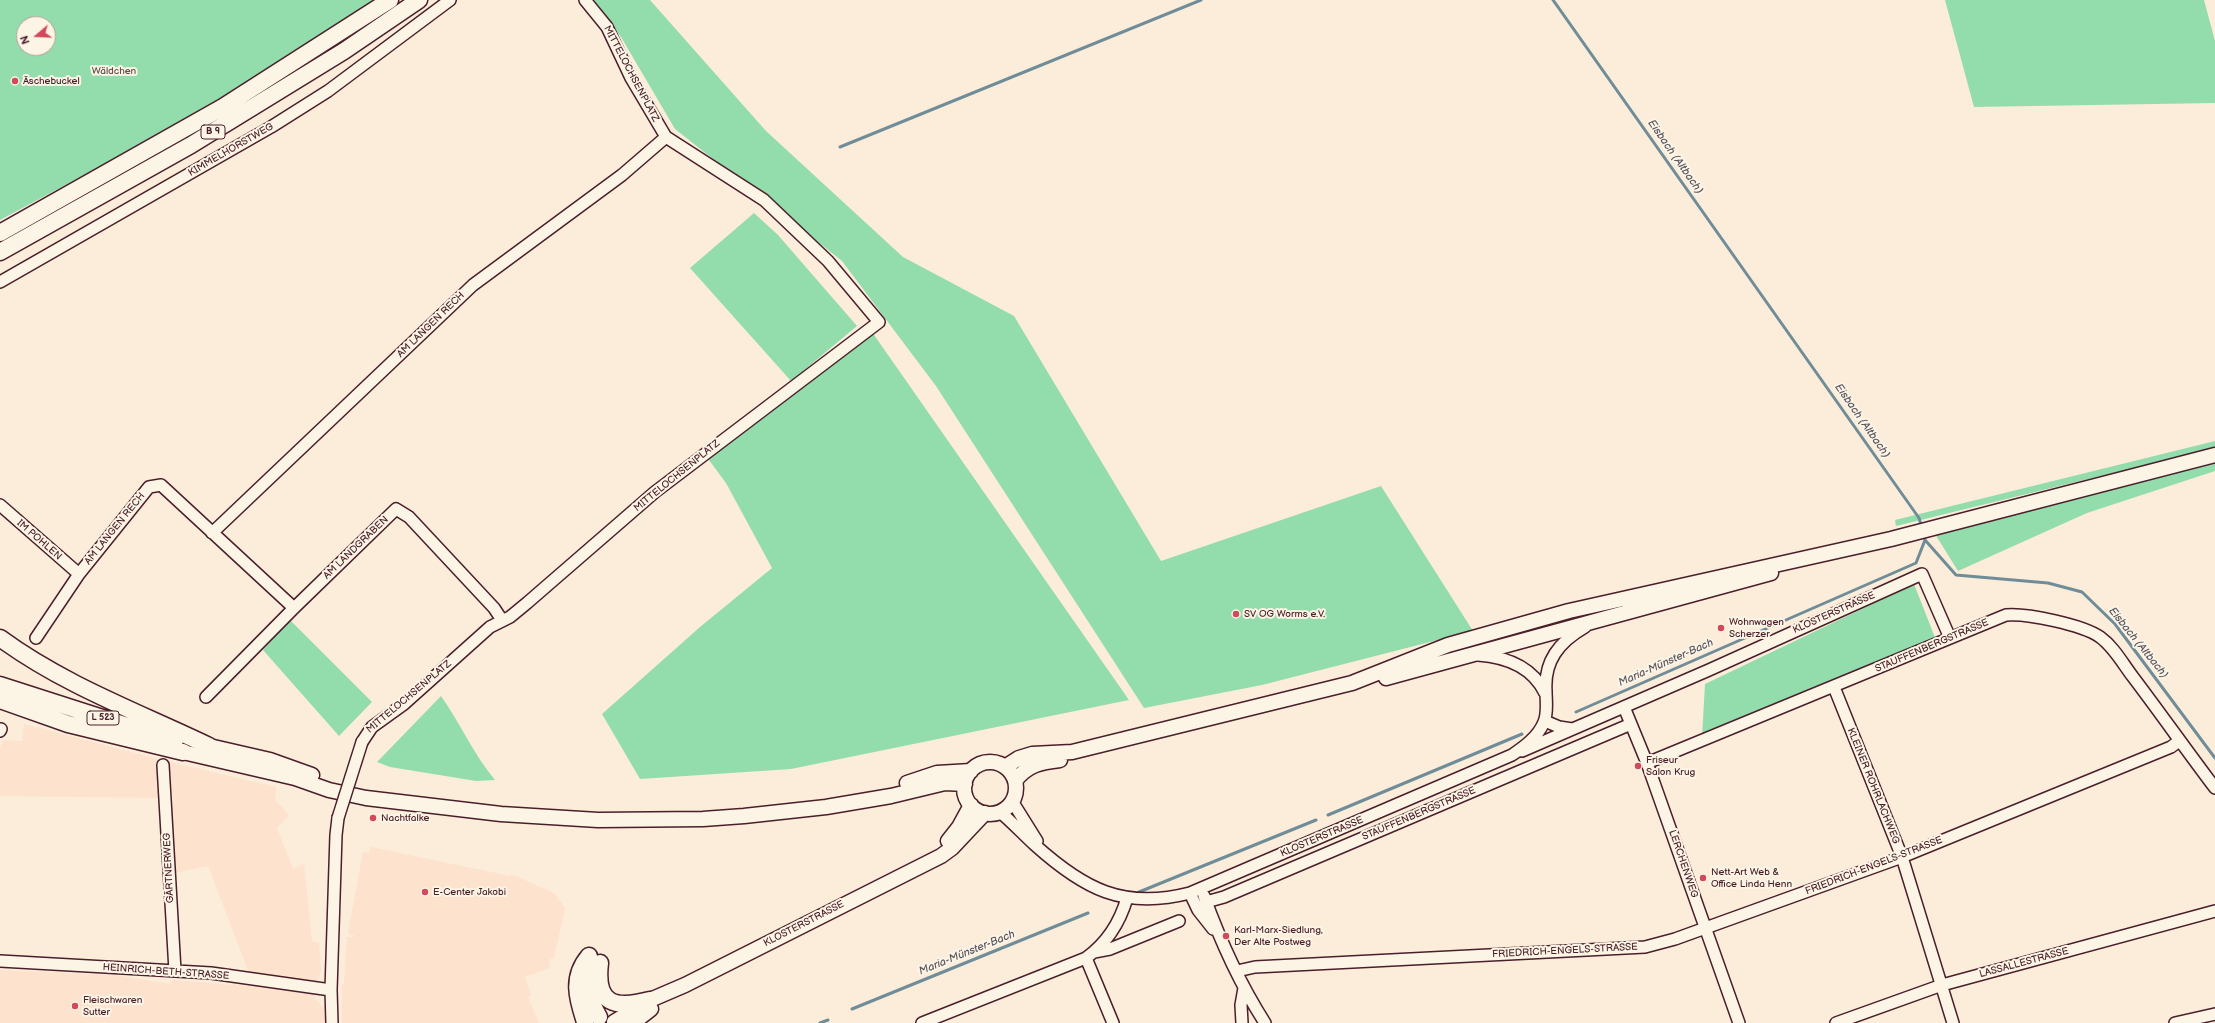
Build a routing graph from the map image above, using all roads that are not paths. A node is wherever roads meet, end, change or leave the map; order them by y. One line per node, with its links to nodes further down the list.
1 (390, 0): 6 (highway, B 9)
2 (419, 0): 7 (highway, B 9)
3 (450, 0): 8 (street, KIMMELHORSTWEG)
4 (585, 0): 5 (street, MITTELOCHSENPLATZ)
5 (666, 137): 11 (street, AM LANGEN RECH); 15 (street, MITTELOCHSENPLATZ)
6 (0, 233)
7 (0, 252)
8 (0, 282)
9 (2215, 455): 12 (main road)
10 (0, 505): 13 (street, IM POHLEN)
11 (212, 533): 13 (street, AM LANGEN RECH); 14 (street, AM LANGEN RECH)
12 (1891, 539): 16 (main road); 26 (main road)
13 (79, 574): 18 (street, AM LANGEN RECH)
14 (294, 608): 15 (street, AM LANDGRABEN); 24 (street, AM LANDGRABEN)
15 (502, 620): 64 (street, MITTELOCHSENPLATZ, bridge)
16 (1594, 622): 20 (main road); 23 (street)
17 (0, 638): 32 (highway)
18 (36, 638)
19 (1950, 638): 22 (street, STAUFFENBERGSTRASSE); 27 (street, KLOSTERSTRASSE); 31 (street, STAUFFENBERGSTRASSE)
20 (1472, 654): 23 (street); 26 (main road)
21 (0, 685): 32 (highway, L 523)
22 (1834, 687): 35 (street, STAUFFENBERGSTRASSE); 47 (street, KLEINER ROHRLACHWEG)
23 (1546, 695): 28 (street)
24 (206, 697)
25 (0, 700): 33 (highway, L 523)
26 (1263, 707): 37 (main road); 39 (main road)
27 (1624, 707): 29 (street, LERCHENWEG); 30 (street, KLOSTERSTRASSE)
28 (1545, 721): 30 (street); 34 (street, KLOSTERSTRASSE)
29 (1631, 724): 35 (street, LERCHENWEG); 52 (street, STAUFFENBERGSTRASSE)
30 (1572, 729): 34 (street, KLOSTERSTRASSE)
31 (2179, 741): 41 (street); 47 (street, FRIEDRICH-ENGELS-STRASSE)
32 (209, 746): 38 (main road, L 523)
33 (183, 752): 40 (main road, L 523)
34 (1512, 755): 49 (street, KLOSTERSTRASSE)
35 (1647, 763): 55 (street, LERCHENWEG)
36 (163, 765): 59 (street, GÄRTNERWEG)
37 (1005, 767): 38 (main road, L 523); 39 (main road)
38 (971, 771): 40 (main road)
39 (1015, 781): 42 (main road)
40 (965, 784): 43 (main road)
41 (2215, 788)
42 (1012, 801): 44 (main road); 46 (street, KLOSTERSTRASSE)
43 (971, 805): 45 (main road); 48 (main road, KLOSTERSTRASSE)
44 (1000, 812): 45 (main road); 46 (street, KLOSTERSTRASSE)
45 (985, 813): 48 (main road, KLOSTERSTRASSE)
46 (1046, 855): 51 (street, KLOSTERSTRASSE)
47 (1902, 857): 55 (street, FRIEDRICH-ENGELS-STRASSE); 62 (street, KLEINER ROHRLACHWEG)
48 (924, 864): 61 (main road, KLOSTERSTRASSE)
49 (1201, 888): 50 (street, KLOSTERSTRASSE); 52 (street)
50 (1190, 893): 51 (street, KLOSTERSTRASSE); 56 (street)
51 (1127, 898): 57 (street)
52 (1206, 902): 56 (street)
53 (2215, 911): 62 (street, LASSALLESTRASSE)
54 (1179, 921): 57 (street)
55 (1704, 928): 60 (street, FRIEDRICH-ENGELS-STRASSE); 74 (street, LERCHENWEG)
56 (1220, 939): 60 (street)
57 (1090, 955): 70 (street); 71 (street)
58 (0, 961): 59 (street, HEINRICH-BETH-STRASSE)
59 (175, 971): 64 (street, HEINRICH-BETH-STRASSE)
60 (1237, 971): 63 (street)
61 (685, 985): 65 (main road, KLOSTERSTRASSE); 69 (main road, KLOSTERSTRASSE)
62 (1942, 985): 75 (street, LASSALLESTRASSE); 76 (street, KLEINER ROHRLACHWEG)
63 (1244, 988): 72 (street); 73 (street)
64 (331, 990): 68 (street, MITTELOCHSENPLATZ)
65 (650, 1000): 67 (main road, KLOSTERSTRASSE); 67 (highway)
66 (2215, 1014): 77 (street)
67 (600, 1021)
68 (332, 1023)
69 (633, 1023)
70 (922, 1023)
71 (1113, 1023)
72 (1242, 1023)
73 (1265, 1023)
74 (1739, 1023)
75 (1836, 1023)
76 (1953, 1023)
77 (2175, 1023)

